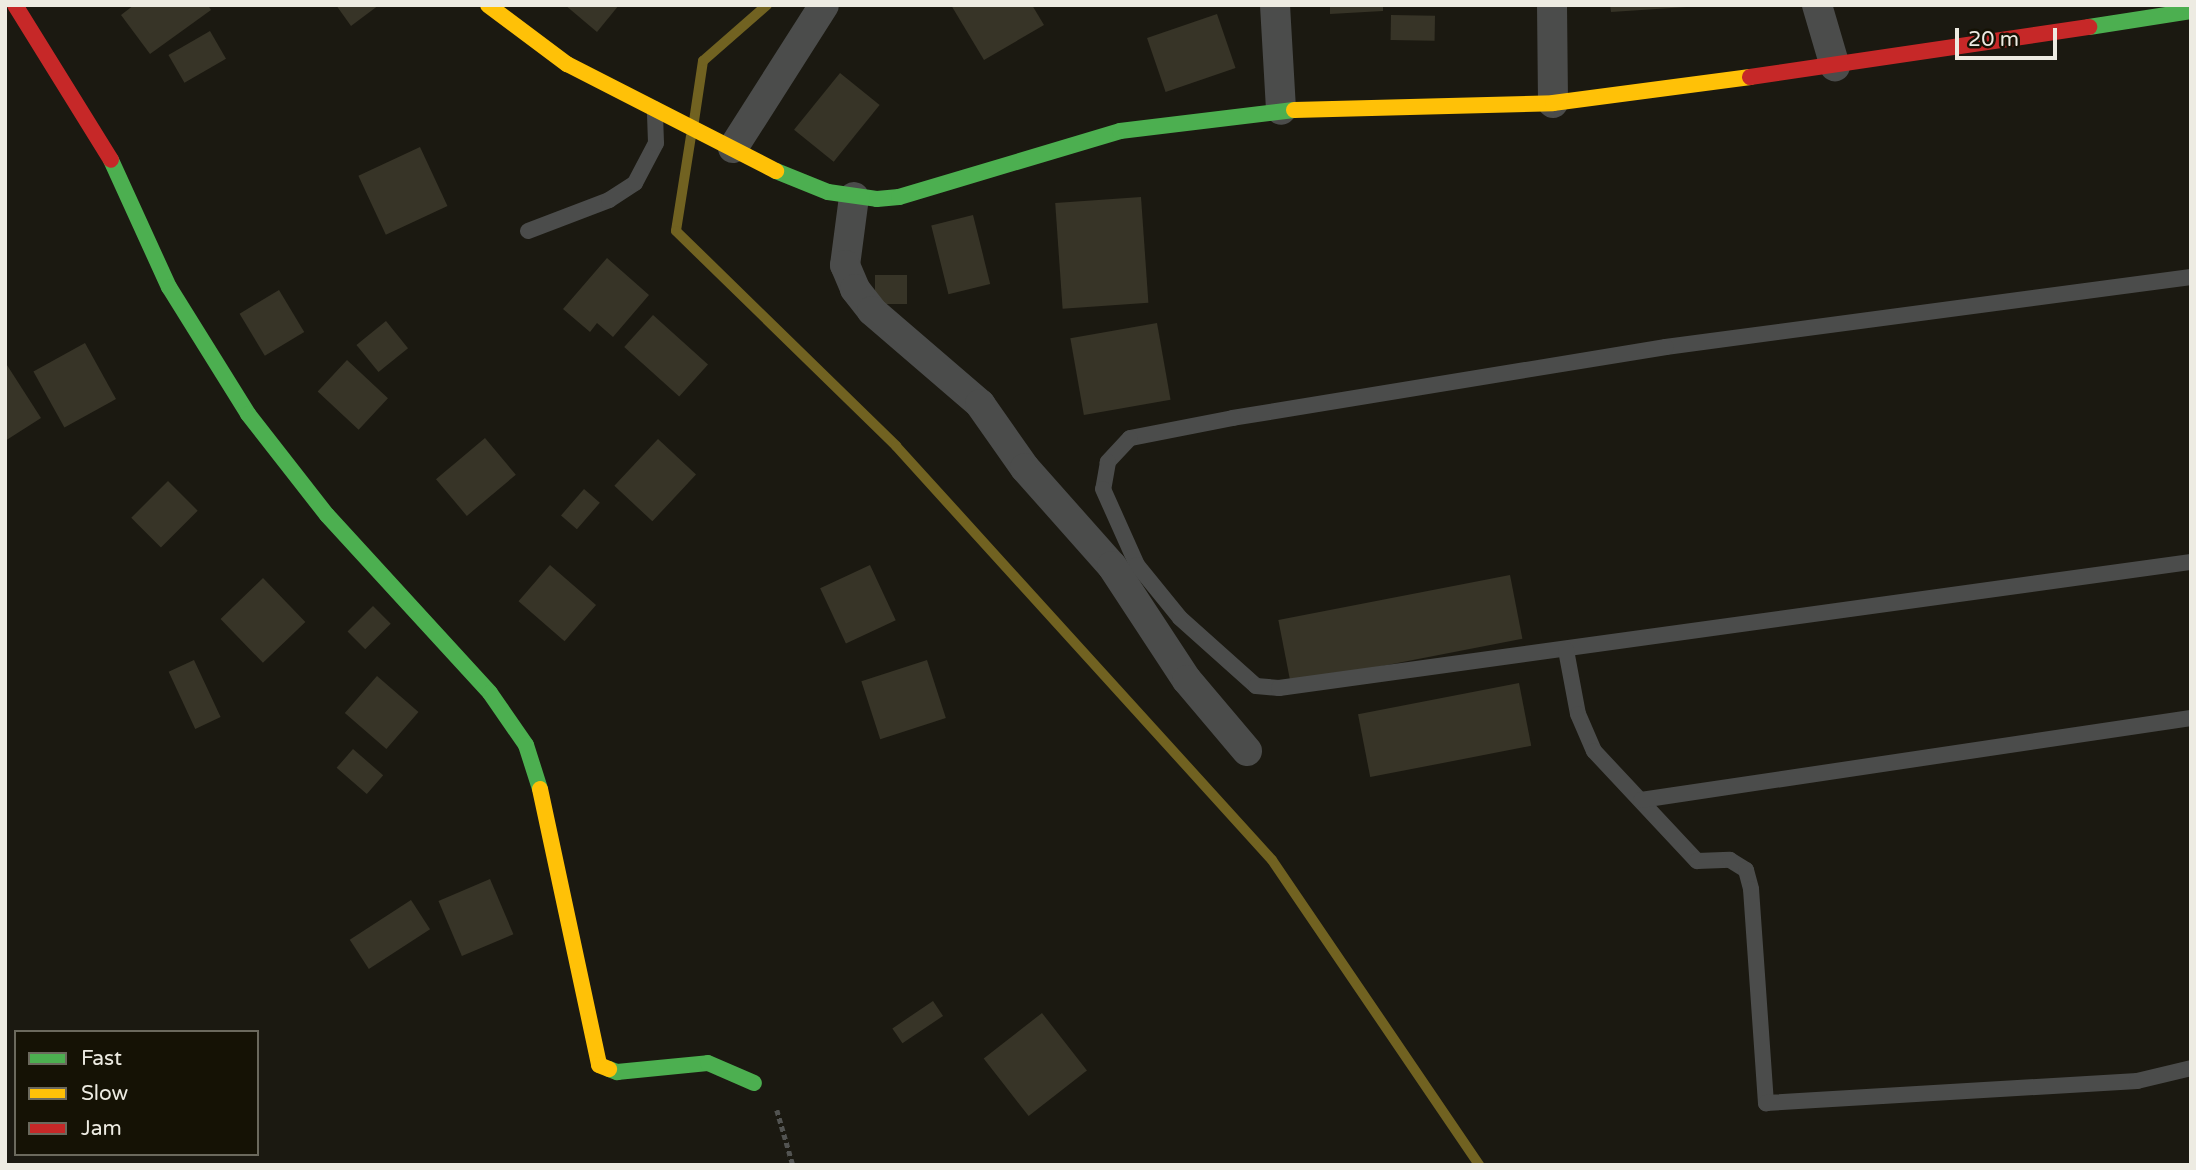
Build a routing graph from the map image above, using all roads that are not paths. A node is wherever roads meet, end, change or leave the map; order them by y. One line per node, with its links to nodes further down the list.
1 (15, 5): 22 (street)
2 (488, 5): 10 (street)
3 (824, 5): 12 (street)
4 (1275, 5): 11 (street)
5 (1552, 5): 9 (street)
6 (1817, 5): 8 (street)
7 (2191, 11): 8 (street)
8 (1835, 66): 9 (street)
9 (1553, 103): 11 (street)
10 (655, 109): 12 (street); 14 (lane)
11 (1281, 110): 13 (street)
12 (723, 143): 13 (street)
13 (855, 197): 19 (street)
14 (528, 231)
15 (2191, 277): 17 (lane)
16 (2191, 562): 17 (lane)
17 (1566, 650): 20 (lane)
18 (2191, 718): 20 (lane)
19 (1247, 751)
20 (1641, 800): 21 (lane)
21 (2191, 1068)
22 (754, 1083)

